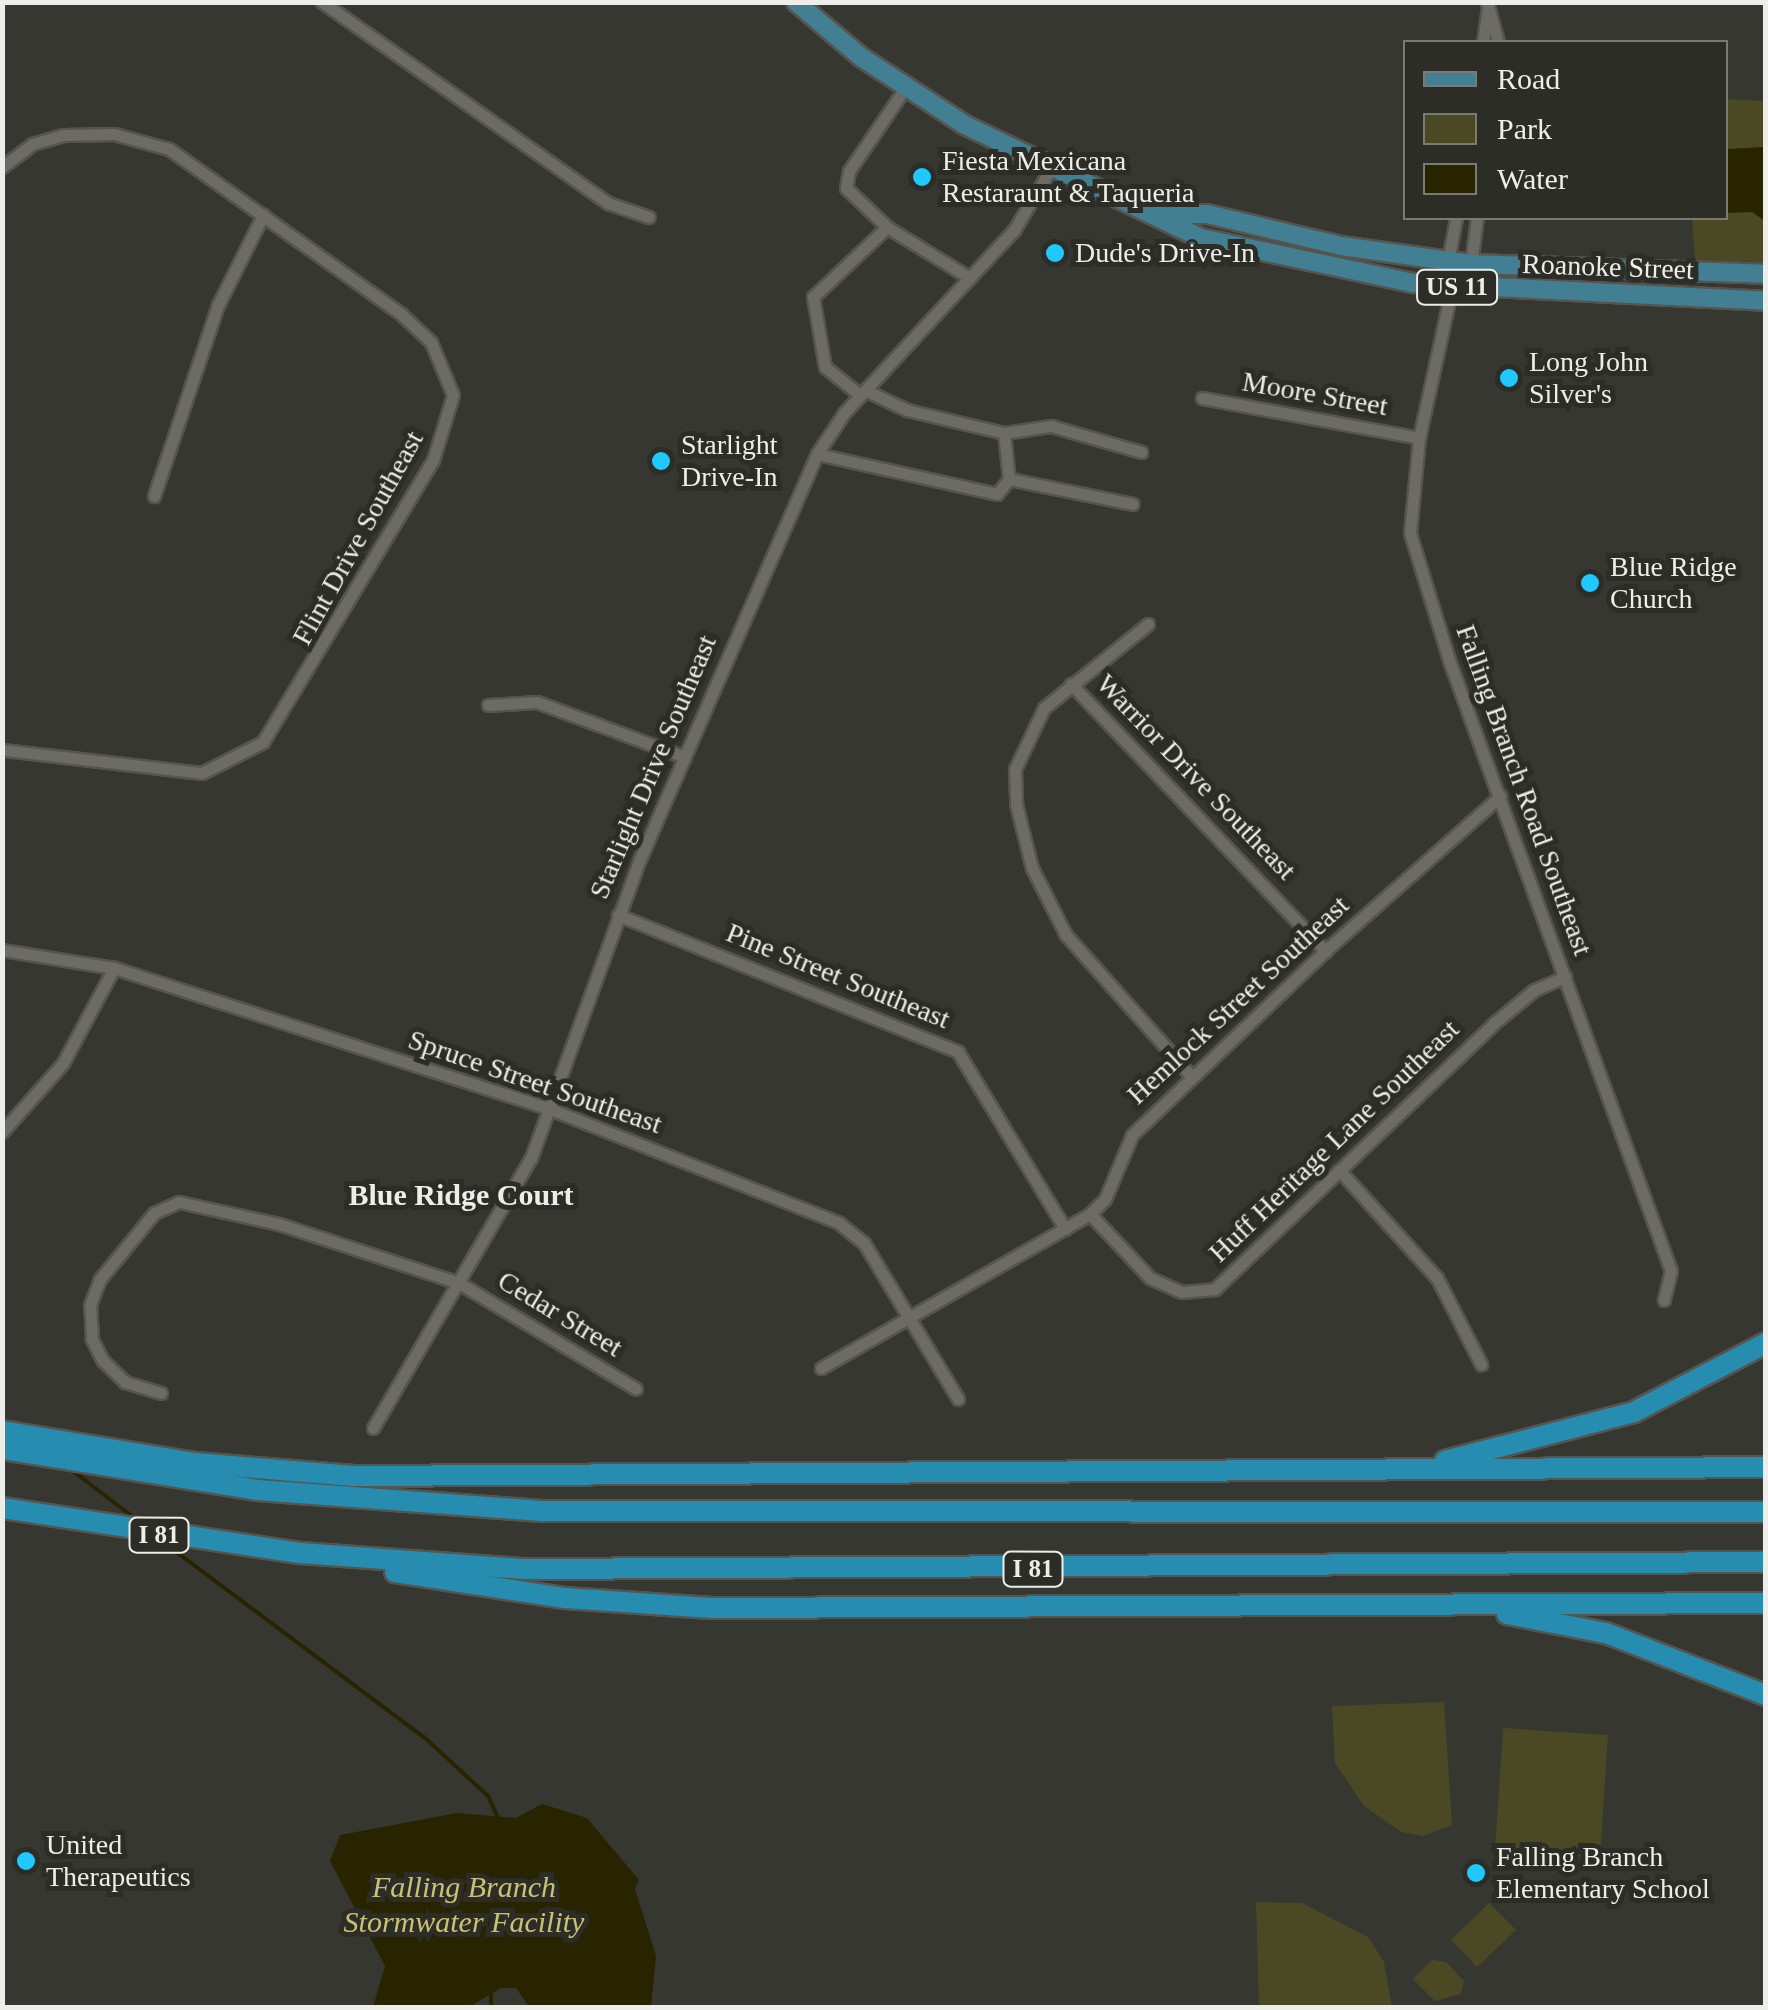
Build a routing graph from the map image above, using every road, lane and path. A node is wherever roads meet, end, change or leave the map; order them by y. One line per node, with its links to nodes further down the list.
1 (322, 2): 4 (street)
2 (796, 2): 7 (main road, Roanoke Street / US 11)
3 (1488, 6): 5 (street); 6 (street)
4 (342, 7): 12 (street)
5 (1483, 40)
6 (1498, 40)
7 (906, 88): 9 (main road, Roanoke Street / US 11); 15 (street)
8 (2, 167): 11 (street, Flint Drive Southeast)
9 (1050, 170): 10 (main road, Roanoke Street / US 11); 19 (street, Starlight Drive Southeast)
10 (1160, 214): 16 (main road, Roanoke Street / US 11); 20 (main road, Roanoke Street / US 11)
11 (263, 215): 29 (street); 34 (street, Flint Drive Southeast)
12 (649, 217)
13 (1456, 220): 16 (street)
14 (1477, 220): 17 (street)
15 (888, 227): 19 (street); 22 (street)
16 (1448, 261): 17 (main road, Roanoke Street / US 11); 20 (street)
17 (1471, 264): 18 (main road, Roanoke Street / US 11); 20 (street)
18 (1766, 274)
19 (970, 278): 22 (street, Starlight Drive Southeast)
20 (1452, 286): 21 (main road, Roanoke Street / US 11); 25 (street, Falling Branch Road Southeast)
21 (1766, 300)
22 (863, 392): 24 (street); 27 (street, Starlight Drive Southeast)
23 (1202, 398): 25 (street, Moore Street)
24 (1004, 432): 26 (street); 28 (street)
25 (1419, 438): 36 (street, Falling Branch Road Southeast)
26 (1141, 452)
27 (817, 454): 28 (street); 35 (street, Starlight Drive Southeast)
28 (1009, 480): 30 (street)
29 (154, 496)
30 (1133, 504)
31 (1148, 624): 32 (street)
32 (1070, 684): 39 (street, Warrior Drive Southeast); 42 (street)
33 (488, 705): 35 (street)
34 (2, 750)
35 (684, 757): 37 (street, Starlight Drive Southeast)
36 (1500, 796): 39 (street, Hemlock Street Southeast); 41 (street, Falling Branch Road Southeast)
37 (618, 916): 43 (street, Starlight Drive Southeast); 47 (street, Pine Street Southeast)
38 (2, 950): 40 (street, Spruce Street Southeast)
39 (1325, 950): 42 (street, Hemlock Street Southeast)
40 (114, 968): 43 (street, Spruce Street Southeast); 44 (street)
41 (1566, 977): 45 (street, Huff Heritage Lane Southeast); 49 (street, Falling Branch Road Southeast)
42 (1191, 1076): 46 (street, Hemlock Street Southeast)
43 (550, 1110): 48 (street, Starlight Drive Southeast); 50 (street, Spruce Street Southeast)
44 (2, 1132)
45 (1339, 1170): 46 (street, Huff Heritage Lane Southeast); 52 (street)
46 (1090, 1214): 47 (street, Hemlock Street Southeast)
47 (1065, 1229): 50 (street, Hemlock Street Southeast)
48 (459, 1283): 54 (street, Cedar Street); 55 (street, Cedar Street); 57 (street, Starlight Drive Southeast)
49 (1664, 1300)
50 (909, 1320): 53 (street, Hemlock Street Southeast); 56 (street, Spruce Street Southeast)
51 (1766, 1343): 61 (highway)
52 (1481, 1364)
53 (820, 1368)
54 (636, 1389)
55 (161, 1393)
56 (958, 1399)
57 (373, 1428)
58 (2, 1431): 61 (highway)
59 (2, 1448): 63 (highway, I 81)
60 (1766, 1466): 61 (highway)
61 (1408, 1470)
62 (2, 1508): 64 (highway, I 81)
63 (1766, 1512)
64 (300, 1554): 65 (highway, I 81); 67 (highway)
65 (1766, 1562)
66 (1766, 1603): 67 (highway)
67 (1440, 1605): 68 (highway)
68 (1766, 1696)

